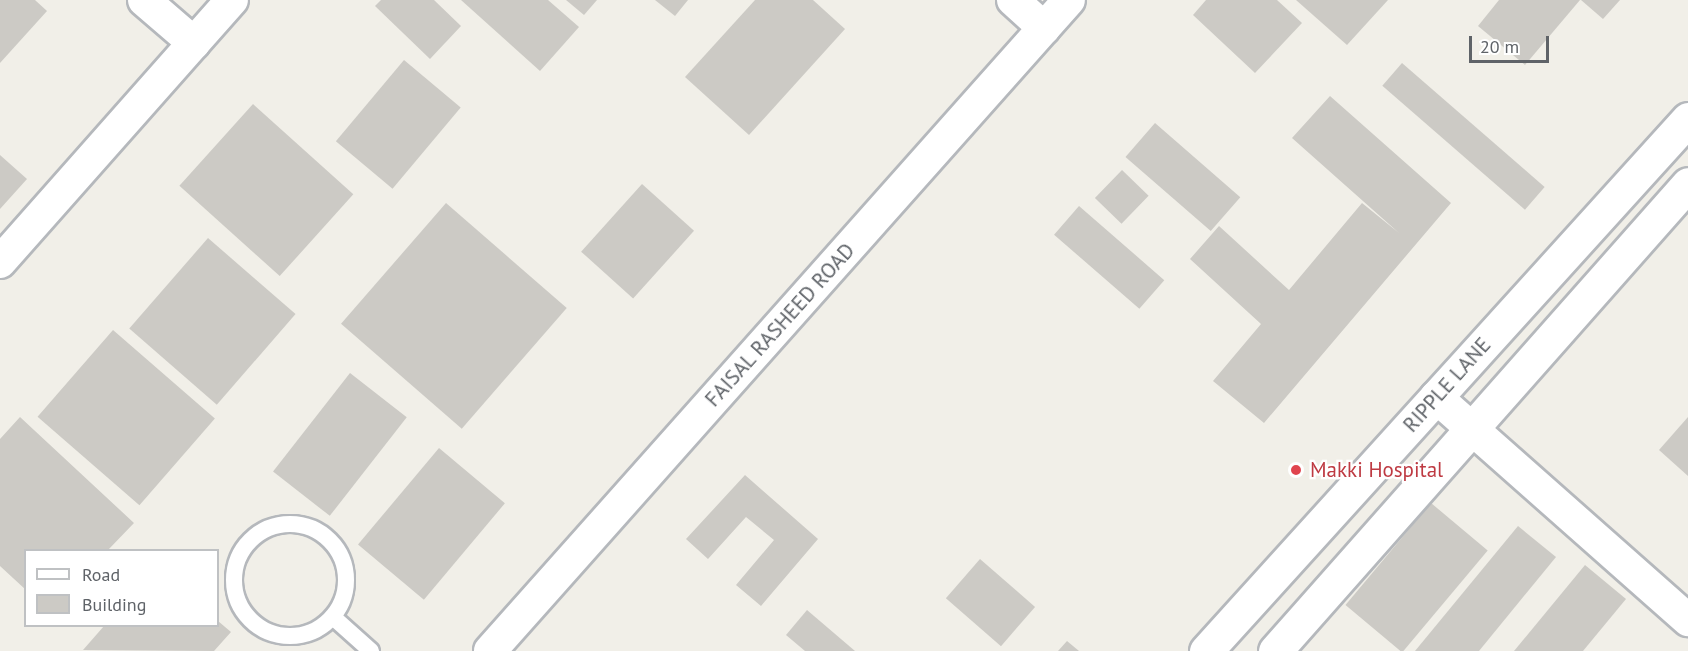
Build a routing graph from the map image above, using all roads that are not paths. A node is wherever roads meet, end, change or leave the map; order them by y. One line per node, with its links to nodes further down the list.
1 (144, 0): 6 (street)
2 (232, 0): 6 (street)
3 (1013, 0): 5 (street)
4 (1069, 0): 5 (street, FAISAL RASHEED ROAD)
5 (1044, 28): 15 (street, FAISAL RASHEED ROAD)
6 (194, 43): 9 (street)
7 (1688, 119): 10 (street, RIPPLE LANE)
8 (1688, 184): 11 (street)
9 (0, 262)
10 (1436, 397): 11 (street); 16 (street, RIPPLE LANE)
11 (1472, 428): 13 (street); 17 (street)
12 (333, 617): 12 (lane); 14 (lane)
13 (1688, 620)
14 (371, 651)
15 (490, 651)
16 (1206, 651)
17 (1275, 651)

